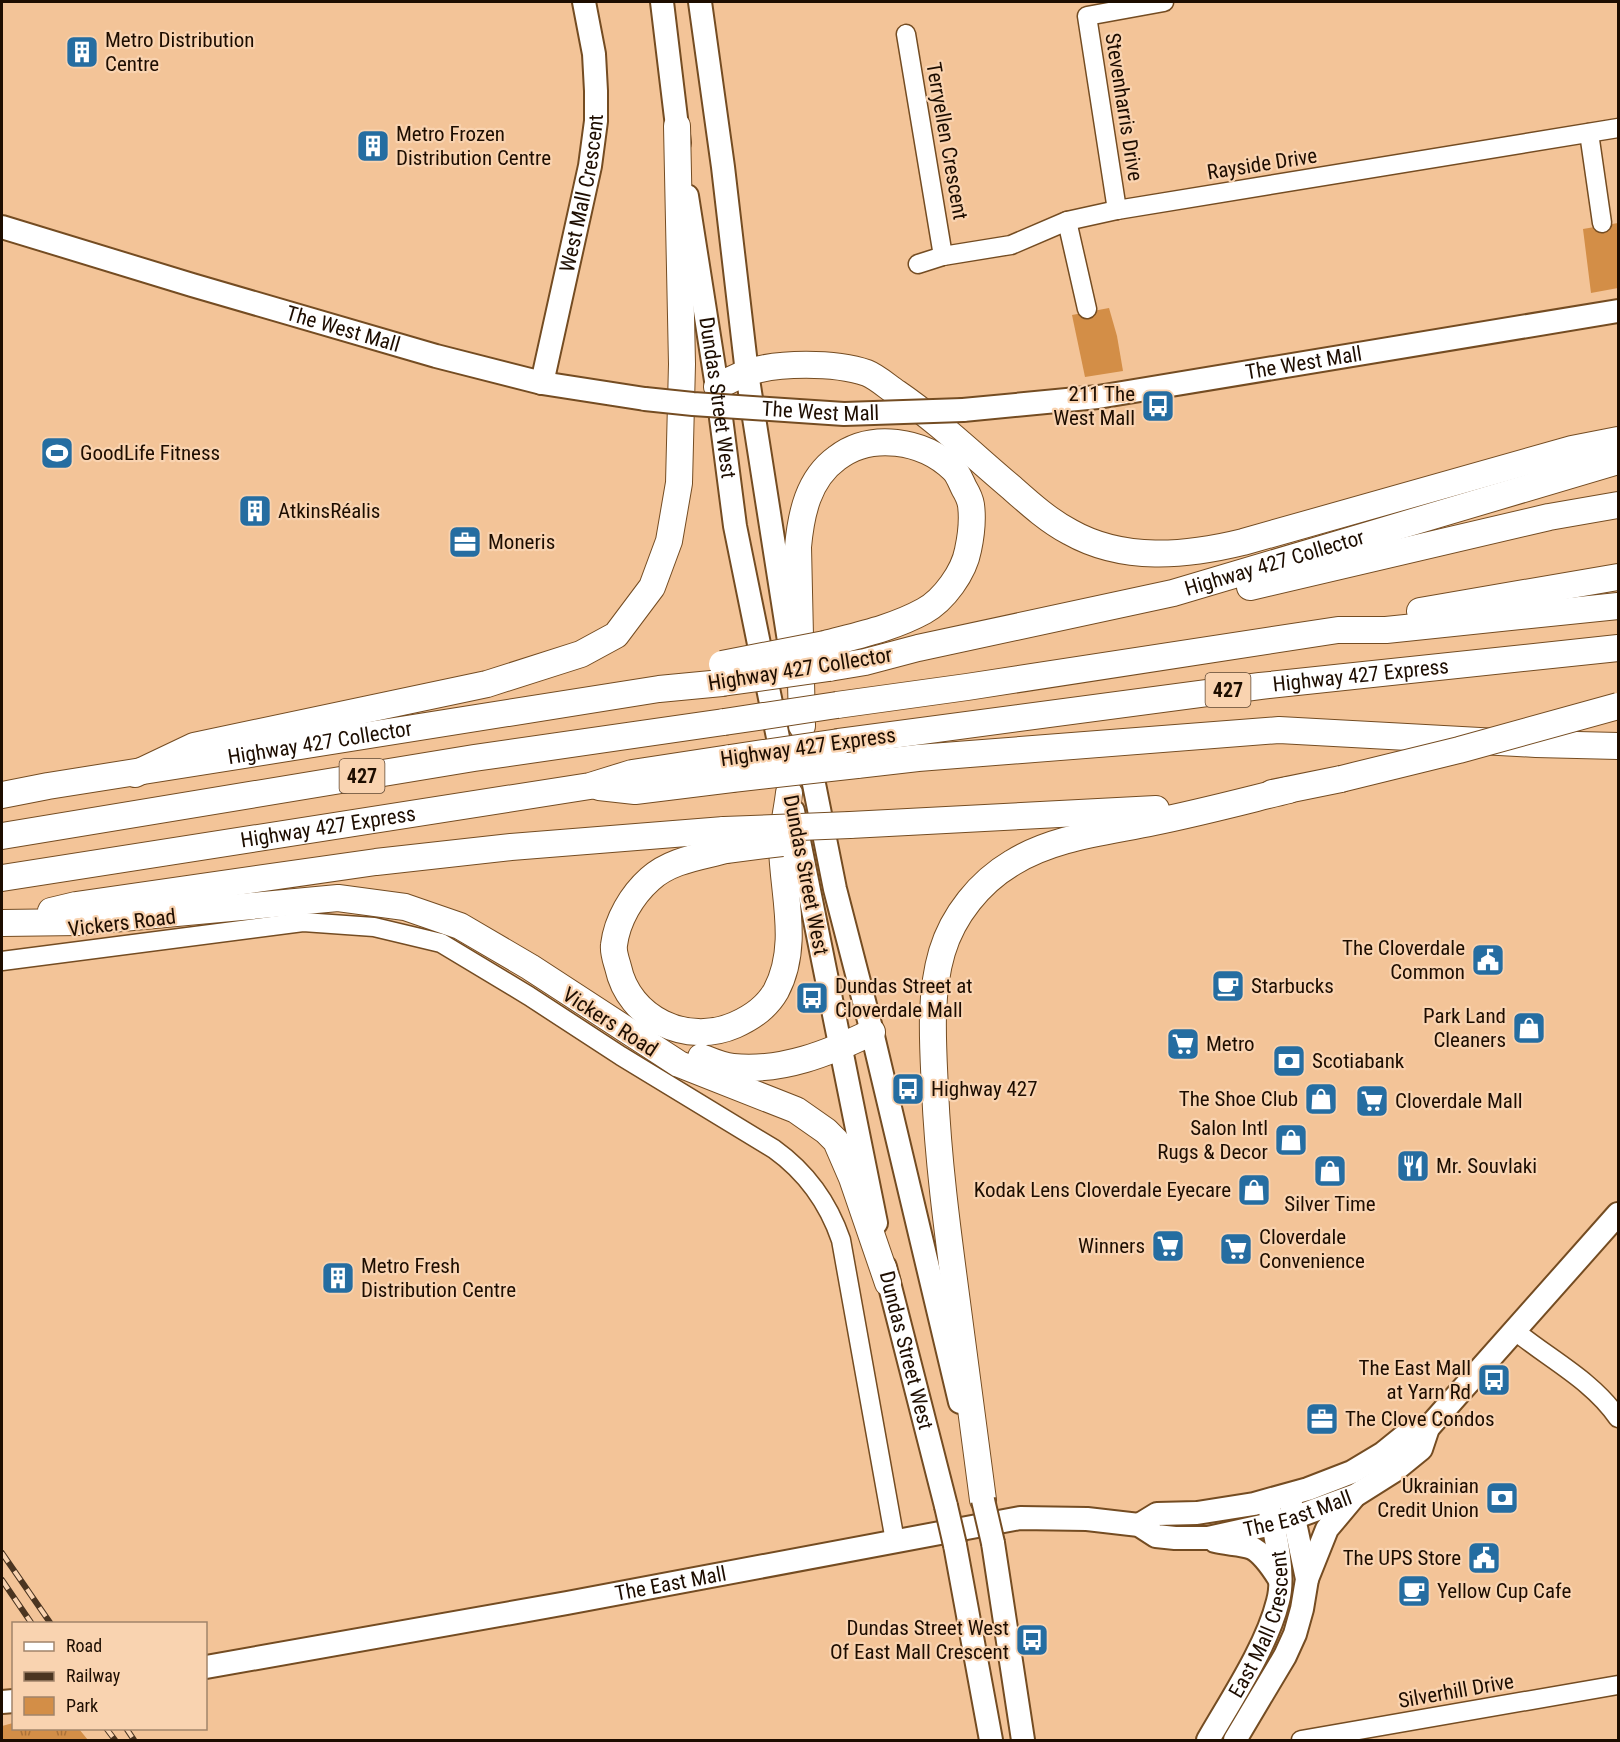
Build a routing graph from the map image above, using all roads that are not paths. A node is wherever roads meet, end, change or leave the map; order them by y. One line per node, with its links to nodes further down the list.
1 (584, 2): 18 (main road, West Mall Crescent)
2 (662, 2): 6 (main road, Dundas Street West)
3 (700, 2): 17 (main road, Dundas Street West)
4 (1164, 2): 9 (street, Stevenharris Drive)
5 (906, 34): 13 (street, Terryellen Crescent)
6 (676, 126): 19 (main road, Dundas Street West); 35 (highway)
7 (1618, 129): 8 (street, Rayside Drive)
8 (1589, 133): 9 (street, Rayside Drive); 11 (street)
9 (1117, 210): 10 (street, Rayside Drive)
10 (1067, 221): 13 (street, Rayside Drive); 15 (street)
11 (1602, 223)
12 (2, 227): 18 (main road, The West Mall)
13 (943, 256): 14 (street, Rayside Drive)
14 (918, 264)
15 (1087, 309)
16 (1618, 311): 18 (main road, The West Mall, bridge)
17 (747, 373): 19 (highway); 20 (highway); 30 (main road, Dundas Street West)
18 (542, 383)
19 (717, 387): 37 (main road, Dundas Street West)
20 (1618, 440)
21 (1618, 461): 28 (highway, Highway 427 Collector / 427)
22 (1618, 505): 28 (highway)
23 (1618, 577): 25 (highway)
24 (1618, 606): 25 (highway, Highway 427 Express / 427)
25 (1338, 630): 39 (highway, Highway 427 Express / 427, bridge)
26 (1618, 648): 34 (highway, Highway 427 Express / 427, bridge)
27 (827, 656): 28 (highway, Highway 427 Collector / 427); 30 (highway); 35 (highway, Highway 427 Collector / 427, bridge)
28 (865, 662)
29 (1618, 706): 36 (highway, bridge)
30 (802, 726): 44 (main road, Dundas Street West)
31 (1536, 744): 32 (highway); 33 (highway); 34 (highway, bridge)
32 (1618, 746)
33 (1618, 759)
34 (731, 769): 41 (highway, Highway 427 Express / 427)
35 (135, 774): 38 (highway, Highway 427 Collector / 427)
36 (1289, 790): 40 (highway, bridge); 54 (highway)
37 (789, 793): 40 (highway); 46 (main road, Dundas Street West)
38 (2, 795)
39 (2, 836)
40 (725, 840): 42 (highway)
41 (2, 878)
42 (2, 923): 45 (highway)
43 (2, 961): 58 (street, Vickers Road)
44 (872, 1032): 46 (highway); 54 (main road, Dundas Street West)
45 (633, 1034): 46 (highway); 48 (highway)
46 (841, 1048): 48 (main road, Dundas Street West)
47 (1618, 1214): 49 (main road, The East Mall)
48 (888, 1283): 63 (main road, Dundas Street West, bridge)
49 (1514, 1330): 50 (street); 51 (main road, The East Mall)
50 (1618, 1418)
51 (1428, 1428): 52 (main road, The East Mall); 53 (main road, The East Mall)
52 (1356, 1495): 55 (main road, The East Mall); 59 (main road)
53 (1278, 1497): 55 (main road, East Mall Crescent); 56 (main road, The East Mall)
54 (983, 1500): 64 (main road, Dundas Street West, bridge)
55 (1284, 1521): 57 (main road, The East Mall); 59 (main road, East Mall Crescent); 60 (main road, East Mall Crescent)
56 (1139, 1525): 57 (main road, The East Mall); 58 (main road, The East Mall)
57 (1208, 1538): 60 (main road)
58 (895, 1541): 61 (main road, The East Mall)
59 (1307, 1579): 66 (main road, East Mall Crescent)
60 (1280, 1581): 65 (main road, East Mall Crescent)
61 (207, 1667)
62 (1618, 1685): 67 (street, Silverhill Drive)
63 (991, 1740)
64 (1023, 1740)
65 (1208, 1740)
66 (1235, 1740)
67 (1301, 1740)

